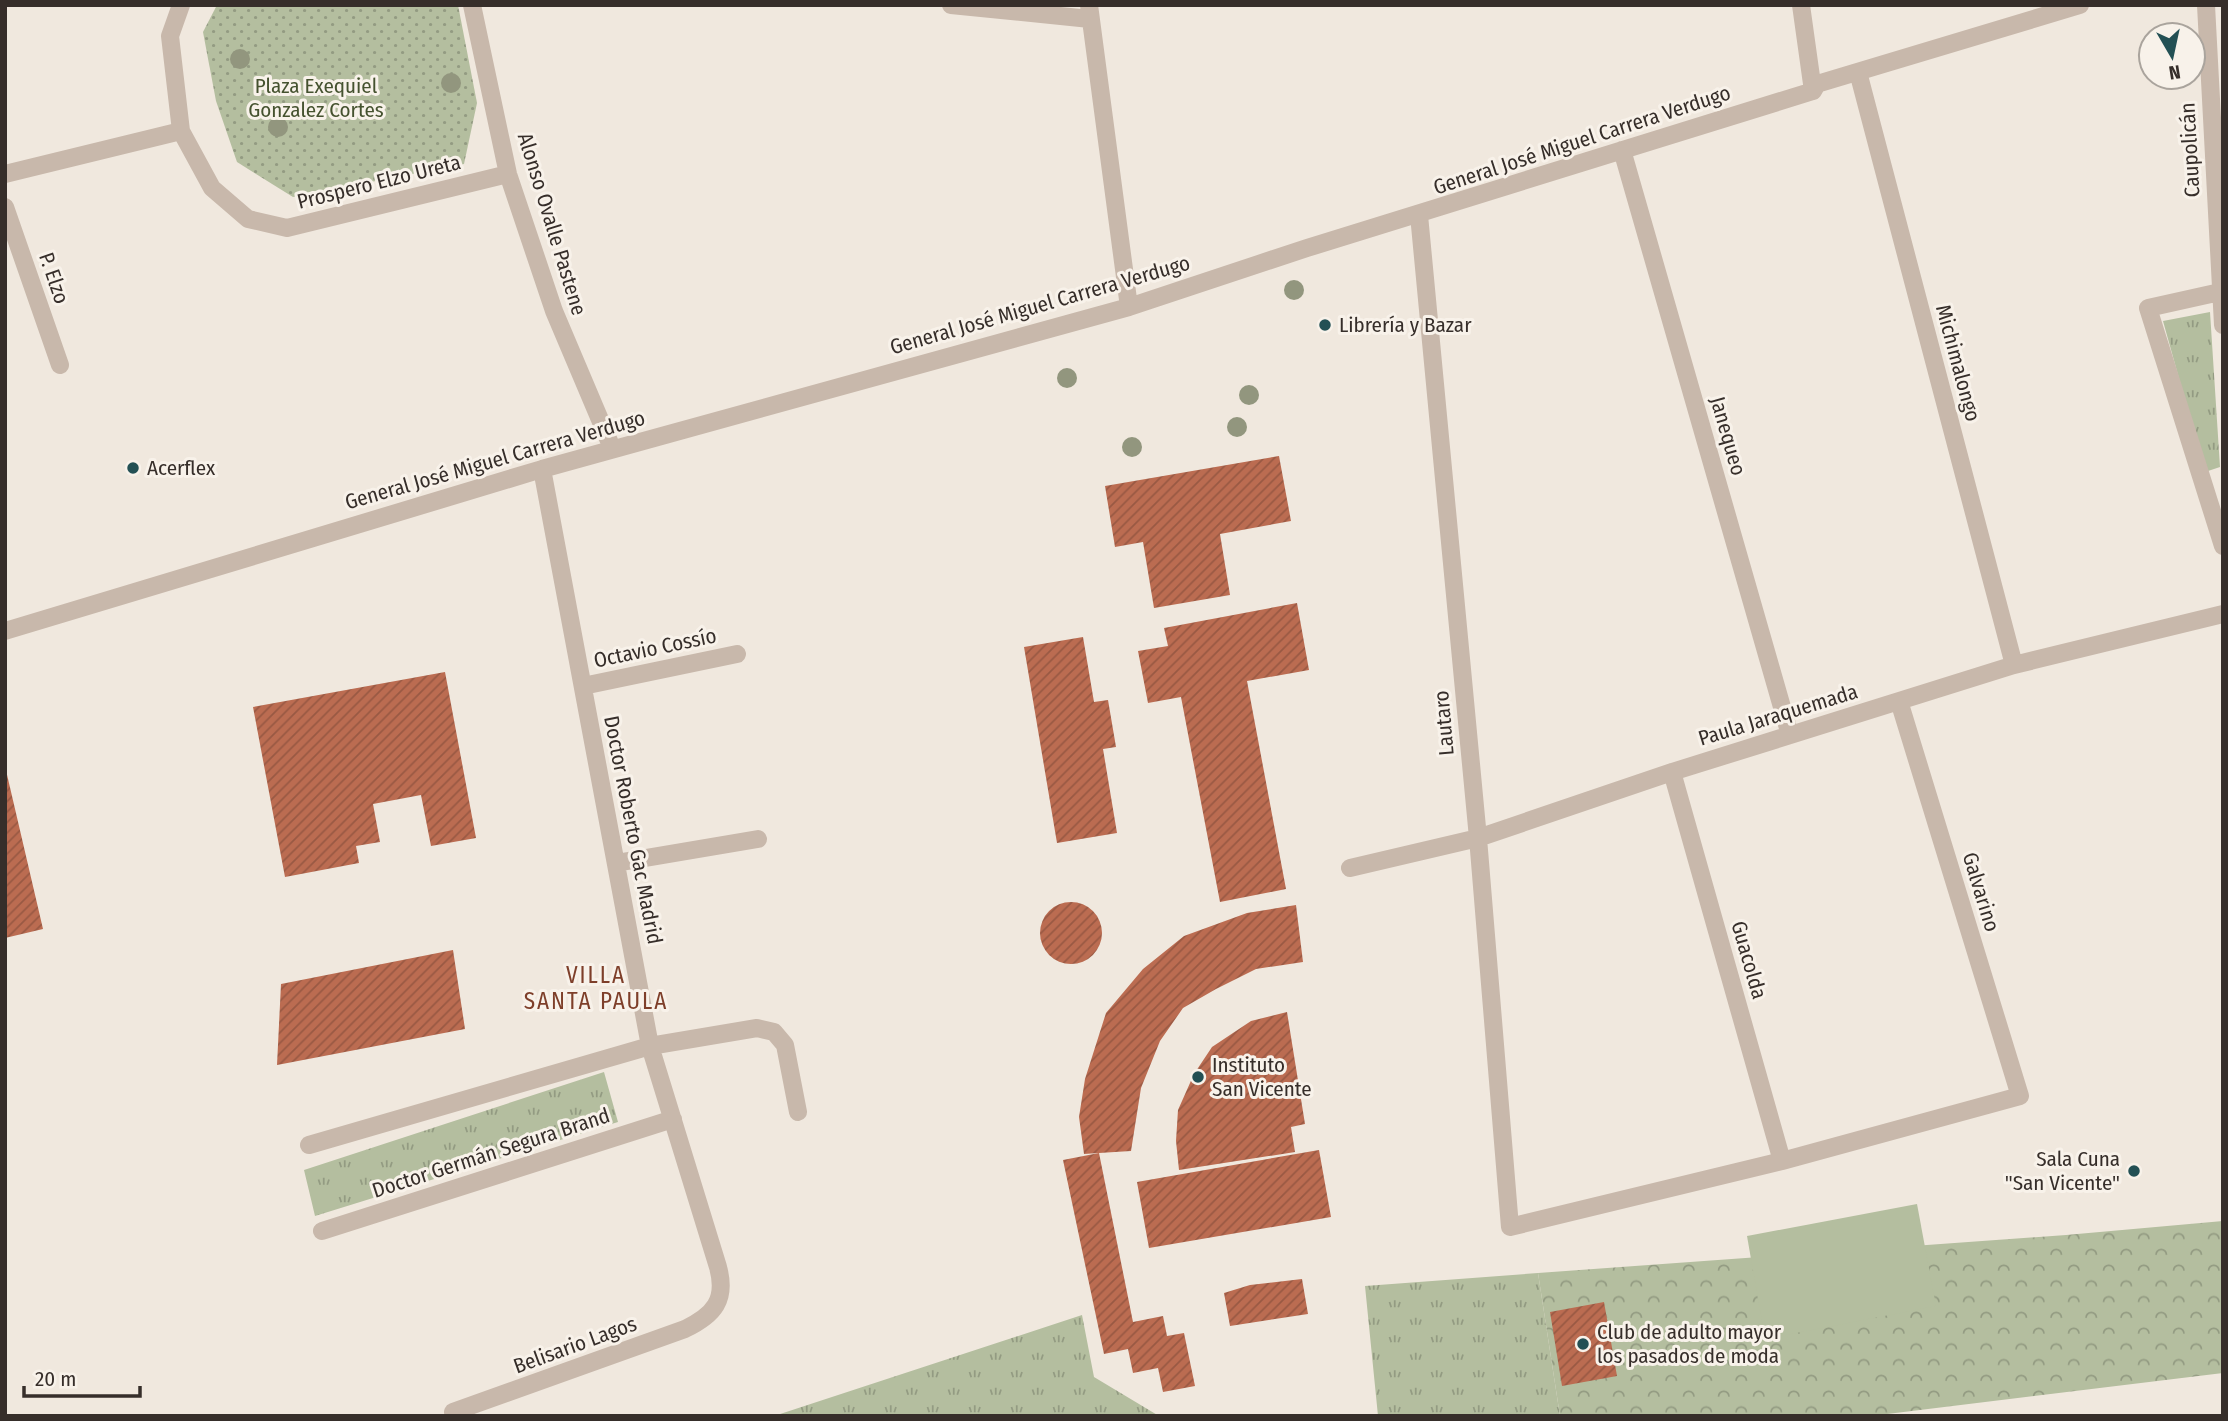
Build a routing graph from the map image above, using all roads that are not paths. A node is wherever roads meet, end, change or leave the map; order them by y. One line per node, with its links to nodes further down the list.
1 (181, 5): 10 (street, Prospero Elzo Ureta)
2 (472, 5): 13 (street, Alonso Ovalle Pastene)
3 (951, 5): 7 (street)
4 (1801, 5): 9 (street)
5 (2080, 5): 8 (street, General José Miguel Carrera Verdugo)
6 (2206, 5): 16 (street, Caupolicán)
7 (1090, 12): 17 (street)
8 (1858, 72): 9 (street, General José Miguel Carrera Verdugo); 26 (street, Michimalongo)
9 (1813, 91): 11 (street, General José Miguel Carrera Verdugo)
10 (181, 131): 12 (street); 13 (street, Prospero Elzo Ureta)
11 (1622, 150): 15 (street, General José Miguel Carrera Verdugo); 29 (street, Janequeo)
12 (5, 174)
13 (508, 174): 20 (street, Alonso Ovalle Pastene)
14 (5, 207): 19 (street, P. Elzo)
15 (1419, 215): 17 (street, General José Miguel Carrera Verdugo); 31 (street, Lautaro)
16 (2220, 292): 18 (street, Caupolicán); 22 (street)
17 (1129, 307): 20 (street, General José Miguel Carrera Verdugo)
18 (2223, 325)
19 (60, 365)
20 (612, 448): 21 (street, General José Miguel Carrera Verdugo)
21 (542, 469): 24 (street, General José Miguel Carrera Verdugo); 27 (street, Doctor Roberto Gac Madrid)
22 (2223, 546)
23 (2223, 614): 26 (street, Paula Jaraquemada)
24 (5, 631)
25 (737, 654): 27 (street, Octavio Cossío)
26 (2014, 665): 28 (street, Paula Jaraquemada)
27 (583, 686): 33 (street, Doctor Roberto Gac Madrid)
28 (1899, 701): 29 (street, Paula Jaraquemada); 39 (street, Galvarino)
29 (1790, 736): 30 (street, Paula Jaraquemada)
30 (1671, 772): 31 (street, Paula Jaraquemada); 39 (street, Guacolda)
31 (1478, 838): 34 (street, Paula Jaraquemada); 39 (street, Lautaro)
32 (758, 839): 33 (street)
33 (616, 863): 35 (street, Doctor Roberto Gac Madrid)
34 (1350, 868)
35 (650, 1046): 36 (street); 37 (street, Doctor Roberto Gac Madrid); 38 (street)
36 (798, 1112)
37 (673, 1119): 40 (street, Doctor Germán Segura Brand); 41 (street, Doctor Roberto Gac Madrid)
38 (309, 1145)
39 (1782, 1161)
40 (322, 1231)
41 (710, 1314): 42 (street, Belisario Lagos)
42 (453, 1412)

